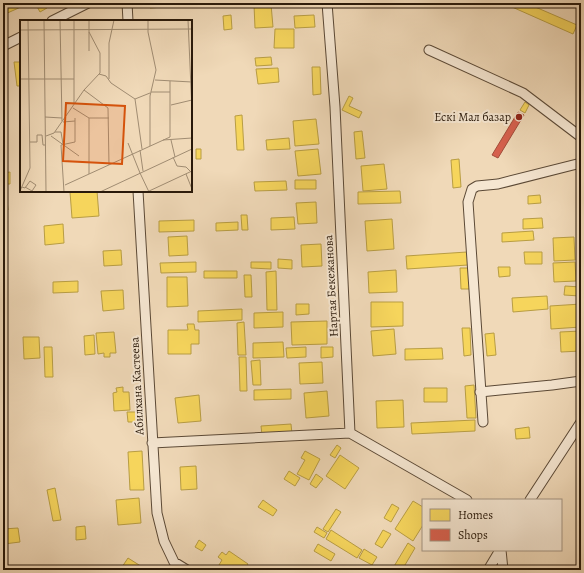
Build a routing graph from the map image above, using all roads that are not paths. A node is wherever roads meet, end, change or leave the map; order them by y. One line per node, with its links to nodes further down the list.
1 (88, 3): 4 (street)
2 (127, 3): 5 (street)
3 (327, 3): 16 (street, Нартая Бекежанова)
4 (54, 20)
5 (128, 20)
6 (20, 38): 7 (street)
7 (3, 46)
8 (429, 50): 9 (street)
9 (581, 137)
10 (581, 162): 13 (street)
11 (138, 192): 17 (street, Абилхана Кастеева)
12 (581, 380): 13 (street)
13 (480, 392): 14 (street)
14 (483, 422)
15 (581, 422): 19 (street)
16 (350, 433): 17 (street); 18 (street)
17 (152, 443): 22 (street, Абилхана Кастеева)
18 (465, 499)
19 (531, 499)
20 (500, 551): 23 (street)
21 (501, 551): 24 (street)
22 (186, 570)
23 (488, 570)
24 (503, 570)

